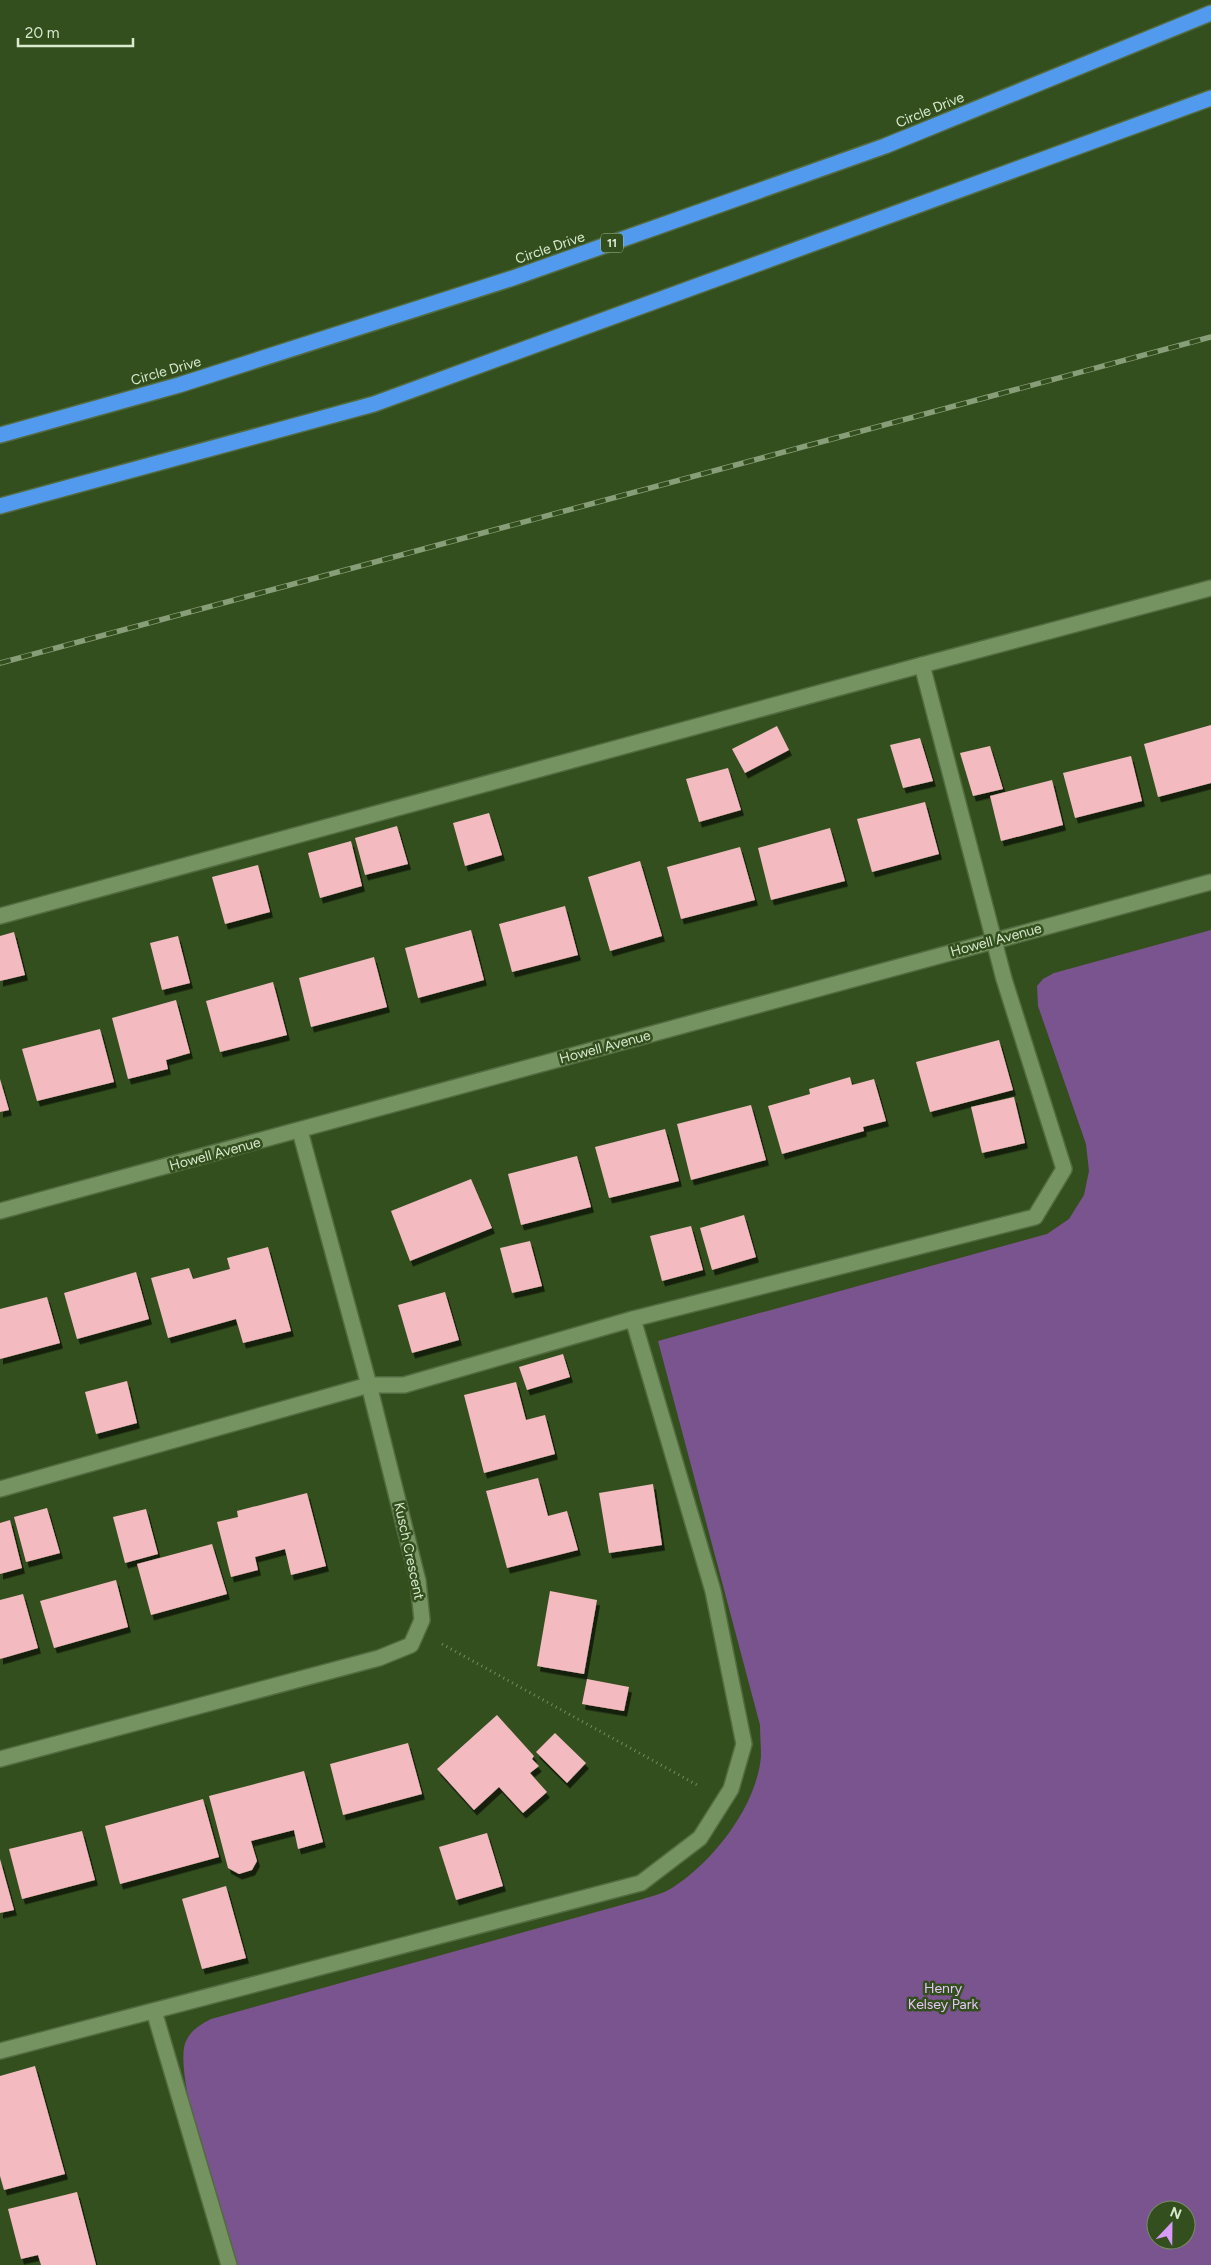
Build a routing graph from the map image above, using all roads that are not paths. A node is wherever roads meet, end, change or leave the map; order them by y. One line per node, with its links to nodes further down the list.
1 (1211, 13): 3 (highway, Circle Drive / 11)
2 (1211, 98): 4 (highway)
3 (0, 434)
4 (0, 506)
5 (1211, 588): 6 (street)
6 (922, 664): 8 (street); 9 (street)
7 (1211, 882): 9 (street, Howell Avenue)
8 (0, 916)
9 (995, 940): 10 (street, Howell Avenue); 12 (street)
10 (300, 1131): 11 (street, Howell Avenue); 13 (street, Kusch Crescent)
11 (0, 1211)
12 (633, 1319): 13 (street); 16 (street)
13 (369, 1385): 14 (street); 15 (street, Kusch Crescent)
14 (0, 1489)
15 (0, 1759)
16 (154, 2011): 17 (street); 18 (street)
17 (0, 2051)
18 (229, 2265)

